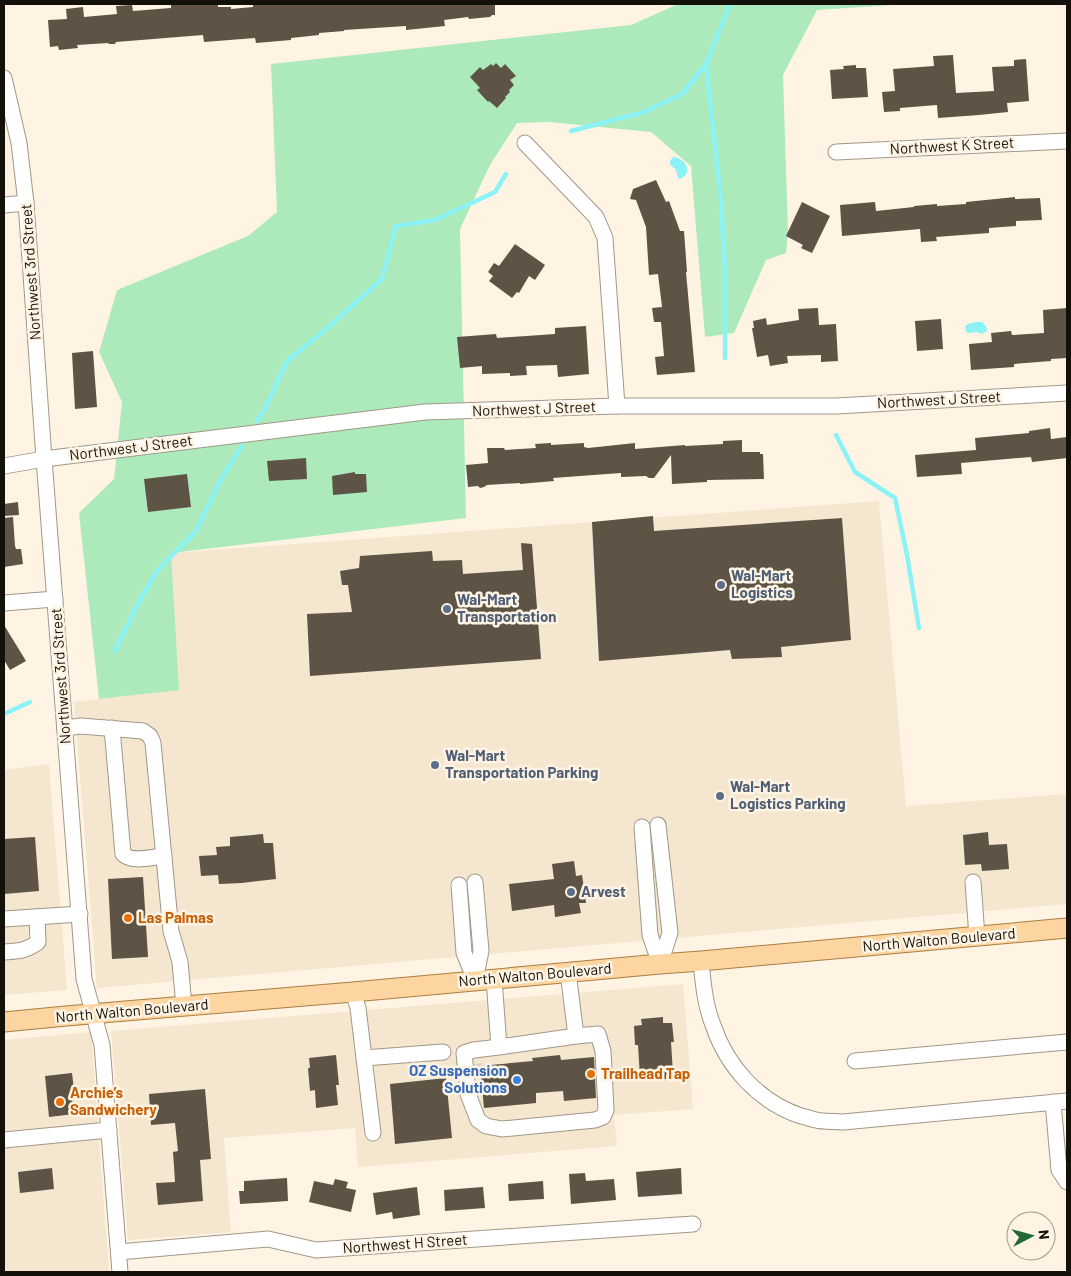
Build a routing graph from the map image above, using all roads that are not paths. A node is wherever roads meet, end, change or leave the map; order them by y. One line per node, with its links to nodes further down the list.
1 (4, 78): 5 (street, Northwest 3rd Street)
2 (1067, 141): 4 (street, Northwest K Street)
3 (524, 143): 8 (street)
4 (836, 152)
5 (26, 203): 6 (street); 9 (street, Northwest 3rd Street)
6 (4, 205)
7 (1067, 393): 8 (street, Northwest J Street)
8 (617, 406): 9 (street, Northwest J Street)
9 (44, 459): 10 (street, Northwest J Street); 11 (street, Northwest 3rd Street)
10 (4, 466)
11 (55, 599): 12 (street); 13 (street, Northwest 3rd Street)
12 (4, 603)
13 (65, 728): 14 (street); 21 (street, Northwest 3rd Street)
14 (112, 728): 17 (street); 17 (street)
15 (658, 826): 28 (street)
16 (642, 827): 28 (street)
17 (164, 856): 33 (street)
18 (475, 882): 31 (street)
19 (973, 882): 25 (street)
20 (459, 885): 31 (street)
21 (80, 914): 22 (street); 34 (street, Northwest 3rd Street)
22 (37, 917): 23 (street); 26 (street)
23 (4, 919)
24 (1067, 928): 25 (main road, North Walton Boulevard)
25 (977, 937): 27 (main road, North Walton Boulevard)
26 (4, 952)
27 (700, 961): 28 (main road, North Walton Boulevard); 43 (street)
28 (660, 964): 29 (main road, North Walton Boulevard)
29 (568, 972): 30 (main road, North Walton Boulevard); 36 (street)
30 (494, 979): 31 (main road, North Walton Boulevard); 38 (street)
31 (475, 980): 32 (main road, North Walton Boulevard)
32 (353, 992): 33 (main road, North Walton Boulevard); 40 (street)
33 (184, 1006): 34 (main road, North Walton Boulevard)
34 (93, 1014): 35 (main road, North Walton Boulevard); 45 (street, Northwest 3rd Street)
35 (4, 1022)
36 (576, 1036): 38 (street); 44 (street)
37 (1067, 1042): 41 (street)
38 (499, 1047): 42 (street)
39 (442, 1052): 40 (street)
40 (364, 1058): 46 (street)
41 (855, 1061)
42 (475, 1062): 44 (street); 44 (street)
43 (1060, 1101): 48 (street)
44 (474, 1111)
45 (109, 1130): 47 (street); 50 (street, Northwest 3rd Street)
46 (373, 1133)
47 (4, 1140)
48 (1067, 1182)
49 (693, 1224): 50 (street, Northwest H Street)
50 (119, 1252): 51 (street, Northwest 3rd Street)
51 (120, 1272)

